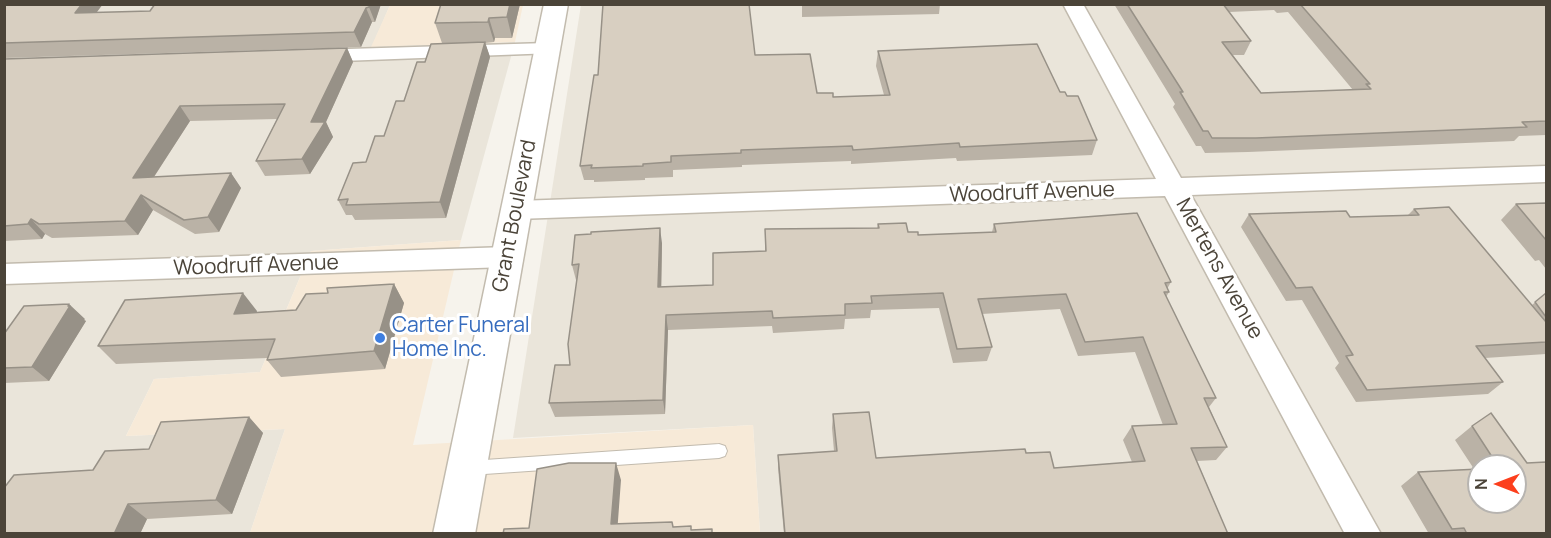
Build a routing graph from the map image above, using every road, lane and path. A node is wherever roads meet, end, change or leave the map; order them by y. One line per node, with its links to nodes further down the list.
1 (556, 4): 3 (street, Grant Boulevard)
2 (1073, 4): 6 (street, Mertens Avenue)
3 (547, 49): 4 (street); 7 (street, Grant Boulevard)
4 (300, 56)
5 (1546, 174): 6 (street, Woodruff Avenue)
6 (1174, 188): 7 (street, Woodruff Avenue); 13 (street, Mertens Avenue)
7 (517, 210): 8 (street, Grant Boulevard)
8 (507, 257): 9 (street, Woodruff Avenue); 11 (street, Grant Boulevard)
9 (4, 274)
10 (719, 451): 11 (lane)
11 (466, 468): 12 (street, Grant Boulevard)
12 (454, 534)
13 (1364, 534)

